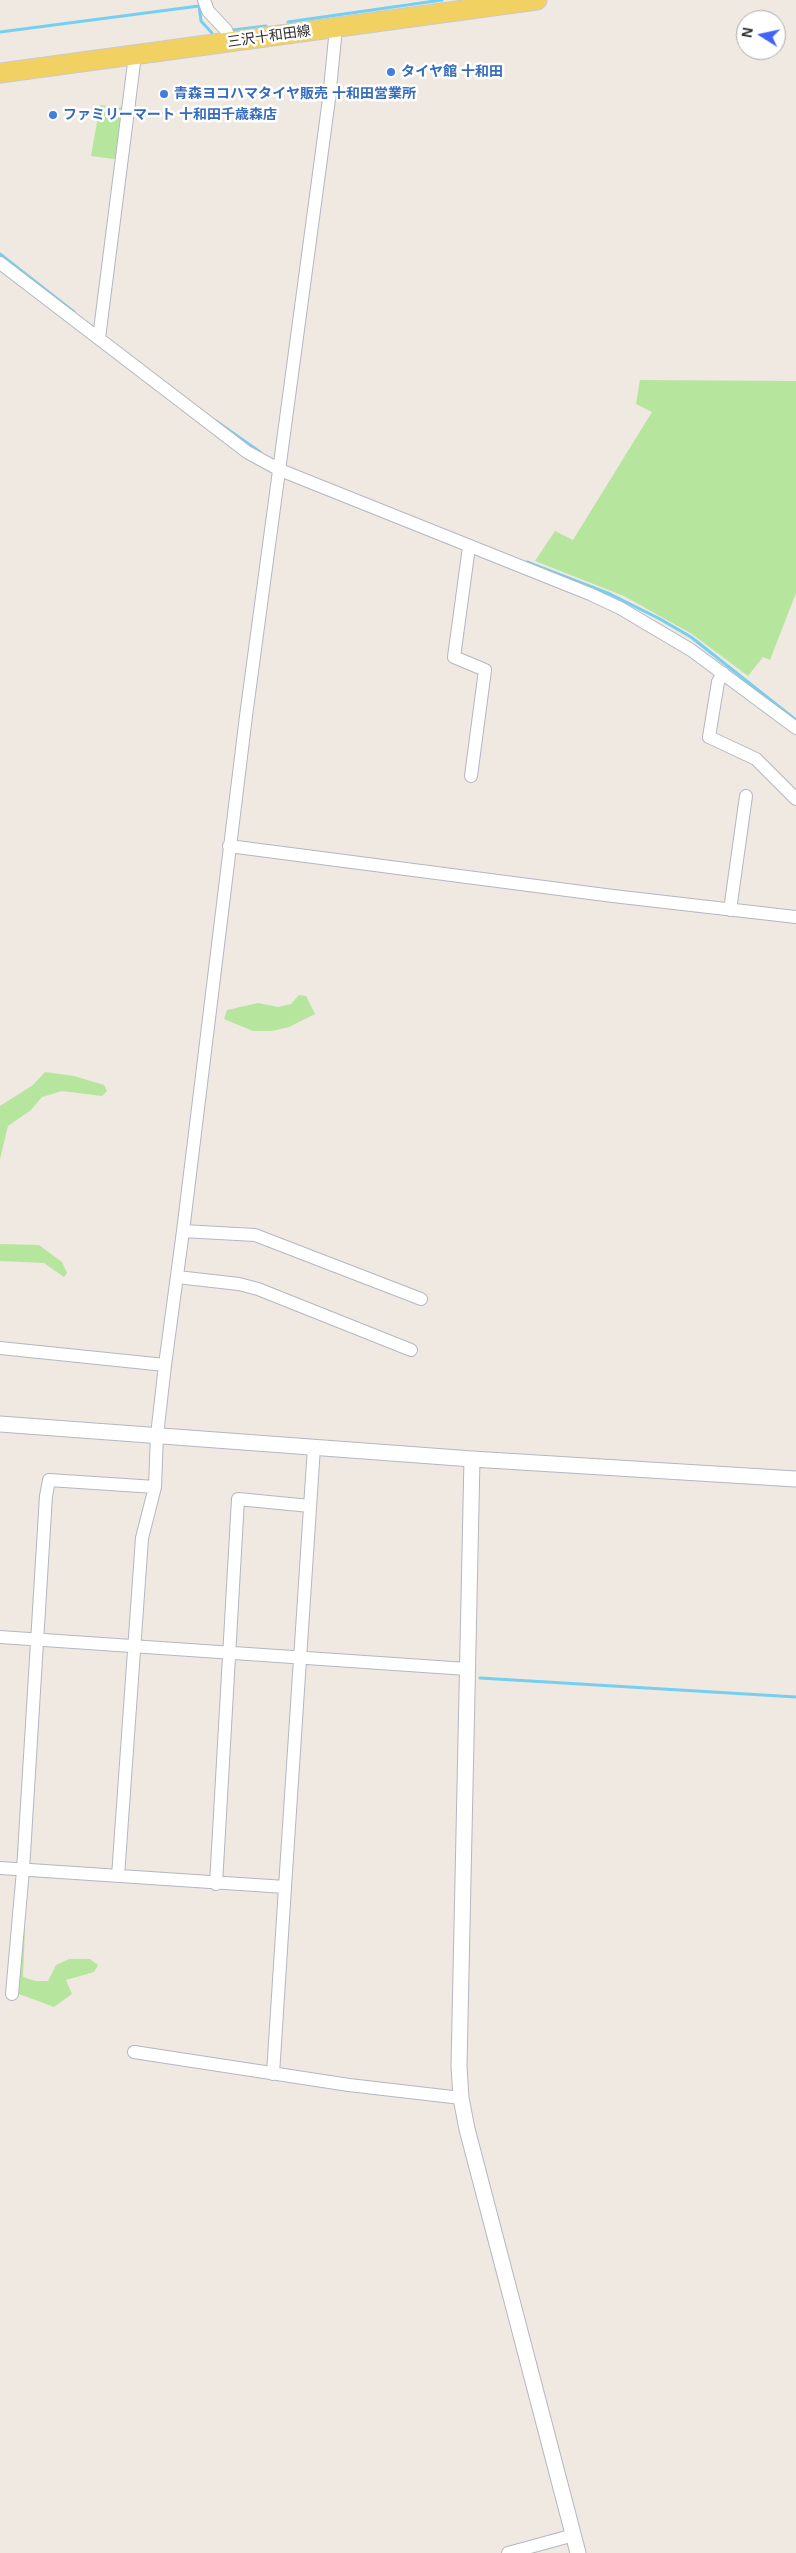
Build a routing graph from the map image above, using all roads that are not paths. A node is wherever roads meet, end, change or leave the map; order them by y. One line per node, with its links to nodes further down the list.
1 (204, 0): 5 (street)
2 (537, 0): 3 (main road, 三沢十和田線)
3 (465, 5): 4 (main road, 三沢十和田線)
4 (336, 28): 5 (main road, 三沢十和田線); 10 (street)
5 (231, 42): 6 (main road, 三沢十和田線)
6 (135, 55): 7 (main road, 三沢十和田線); 9 (street)
7 (0, 73)
8 (0, 263): 9 (street)
9 (99, 338): 10 (street)
10 (280, 470): 11 (street); 17 (street)
11 (469, 547): 12 (street); 14 (street)
12 (723, 673): 13 (street); 16 (street)
13 (796, 728)
14 (471, 776)
15 (746, 796): 18 (street)
16 (796, 799)
17 (229, 846): 18 (street); 20 (street)
18 (730, 910): 19 (street)
19 (796, 917)
20 (183, 1232): 21 (street); 22 (street)
21 (177, 1277): 24 (street); 25 (street)
22 (421, 1299)
23 (0, 1348): 25 (street)
24 (411, 1350)
25 (164, 1365): 27 (street)
26 (0, 1424): 27 (street)
27 (157, 1435): 28 (street); 31 (street)
28 (314, 1448): 29 (street); 32 (street)
29 (472, 1459): 30 (street); 38 (street)
30 (796, 1479)
31 (155, 1487): 34 (street); 35 (street)
32 (310, 1506): 36 (street); 37 (street)
33 (0, 1637): 34 (street)
34 (38, 1640): 35 (street); 40 (street)
35 (134, 1646): 36 (street); 41 (street)
36 (231, 1653): 37 (street); 42 (street)
37 (300, 1659): 38 (street); 43 (street)
38 (467, 1669): 47 (street)
39 (0, 1868): 40 (street)
40 (23, 1870): 41 (street); 44 (street)
41 (118, 1876): 42 (street)
42 (216, 1884): 43 (street)
43 (285, 1888): 46 (street)
44 (12, 1994)
45 (134, 2052): 46 (street)
46 (273, 2074): 47 (street)
47 (461, 2098): 48 (street)
48 (574, 2535): 49 (street); 50 (street)
49 (508, 2553)
50 (578, 2553)

